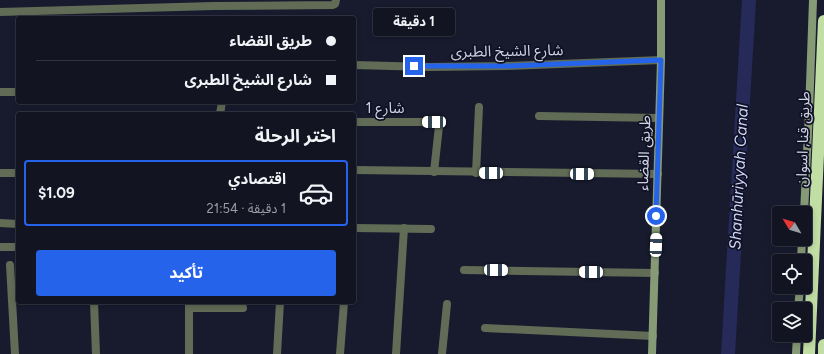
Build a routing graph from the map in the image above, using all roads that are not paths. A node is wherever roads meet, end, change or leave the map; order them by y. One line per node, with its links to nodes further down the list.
1 (336, 0): 5 (street)
2 (661, 0): 8 (street, طريق القضاء)
3 (813, 0): 22 (street)
4 (213, 3): 5 (street); 6 (street)
5 (310, 3)
6 (0, 12)
7 (824, 21): 52 (highway, طريق قنا, اسوان)
8 (661, 60): 9 (street, شارع الشيخ الطبرى); 14 (street, طريق القضاء)
9 (356, 65)
10 (0, 92): 11 (street)
11 (16, 92)
12 (479, 107): 20 (street)
13 (539, 116): 14 (street)
14 (659, 118): 21 (street, طريق القضاء)
15 (356, 122): 17 (street, شارع 1)
16 (356, 170): 17 (street)
17 (434, 172): 20 (street)
18 (0, 173): 19 (street)
19 (16, 173)
20 (476, 173): 21 (street)
21 (658, 174): 32 (street, طريق القضاء)
22 (804, 206)
23 (0, 223): 24 (street)
24 (16, 224)
25 (356, 228): 26 (street)
26 (404, 228): 27 (street); 48 (street)
27 (430, 229)
28 (0, 247): 29 (street)
29 (16, 247)
30 (10, 265): 43 (street)
31 (464, 270): 32 (street)
32 (655, 273): 40 (street, طريق القضاء)
33 (94, 304): 44 (street)
34 (280, 304): 46 (street)
35 (344, 304): 47 (street)
36 (447, 304): 49 (street)
37 (189, 305): 38 (street); 45 (street)
38 (243, 308)
39 (485, 328): 40 (street)
40 (653, 336): 50 (street, طريق القضاء)
41 (797, 342): 51 (street)
42 (824, 345): 53 (highway)
43 (16, 354)
44 (96, 354)
45 (189, 354)
46 (277, 354)
47 (340, 354)
48 (396, 354)
49 (442, 354)
50 (652, 354)
51 (796, 354)
52 (809, 354)
53 (824, 354)

